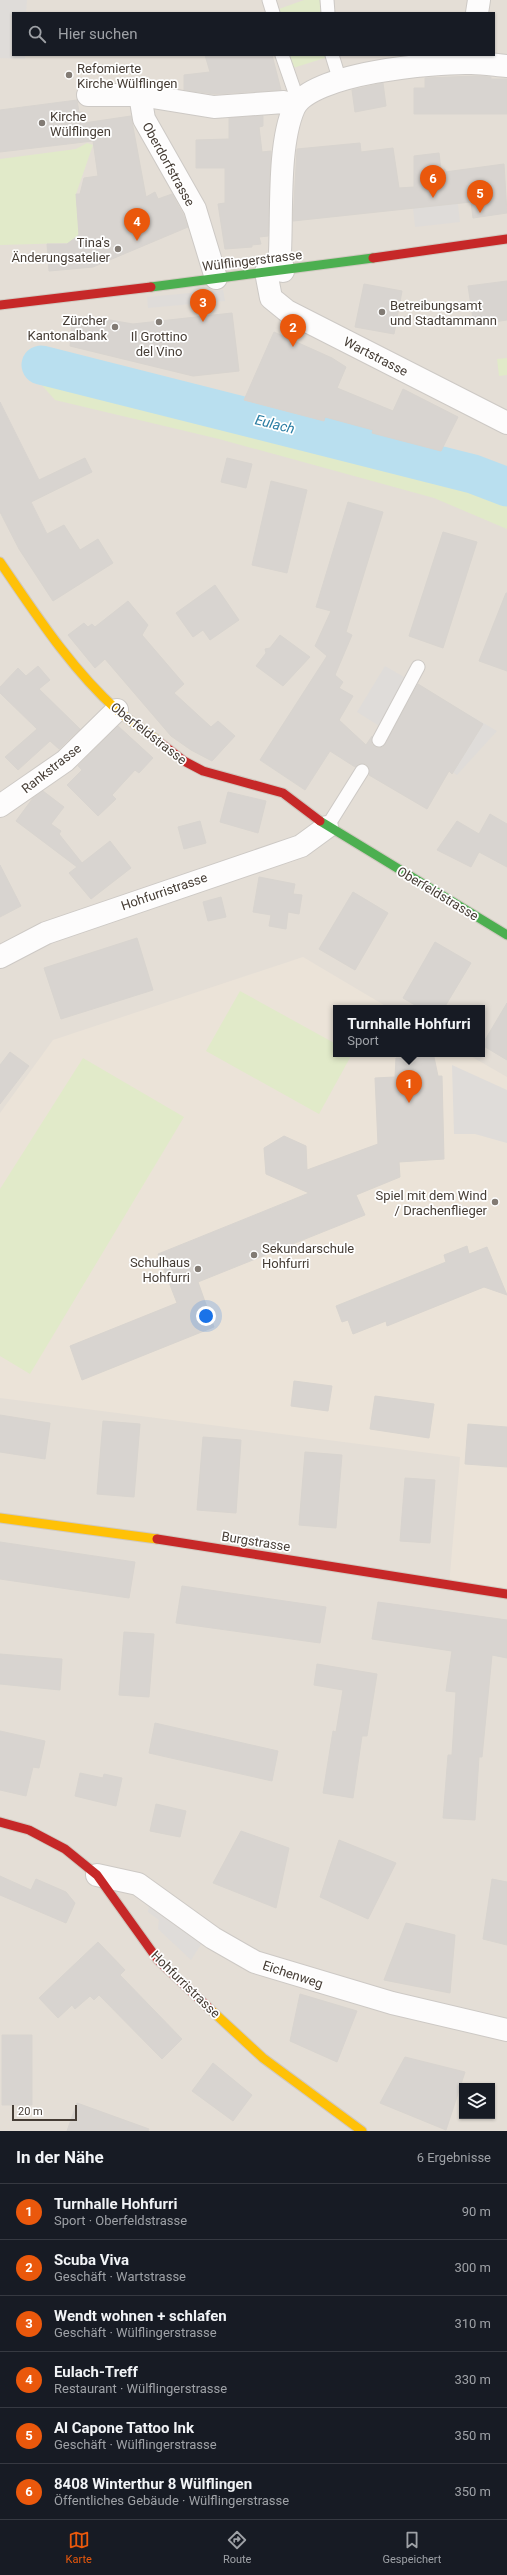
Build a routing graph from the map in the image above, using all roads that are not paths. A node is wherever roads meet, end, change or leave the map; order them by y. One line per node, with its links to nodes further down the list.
1 (269, 0): 4 (lane)
2 (327, 0): 5 (lane)
3 (479, 0): 6 (street)
4 (273, 12)
5 (328, 12)
6 (477, 12)
7 (282, 56): 14 (lane)
8 (332, 56): 11 (lane)
9 (472, 59): 10 (street); 11 (street)
10 (507, 66)
11 (340, 81): 14 (street)
12 (88, 95): 13 (street)
13 (140, 95): 14 (street); 17 (street, Oberdorfstrasse)
14 (296, 104): 16 (street)
15 (507, 239): 16 (street, Wülflingerstrasse)
16 (274, 272): 17 (street, Wülflingerstrasse); 19 (street, Wartstrasse)
17 (216, 278): 18 (street, Wülflingerstrasse)
18 (0, 305)
19 (507, 423)
20 (0, 562): 22 (street, Oberfeldstrasse)
21 (418, 667): 23 (lane)
22 (117, 710): 25 (street, Rankstrasse); 26 (street, Oberfeldstrasse)
23 (379, 740)
24 (362, 771): 26 (lane)
25 (0, 806)
26 (327, 827): 27 (street, Oberfeldstrasse); 28 (street, Hohfurristrasse)
27 (507, 935)
28 (0, 957)
29 (0, 1518): 30 (street, Burgstrasse)
30 (507, 1594)
31 (0, 1822): 32 (street, Hohfurristrasse)
32 (97, 1875): 33 (street, Eichenweg); 34 (street, Hohfurristrasse)
33 (507, 2030)
34 (362, 2131)

